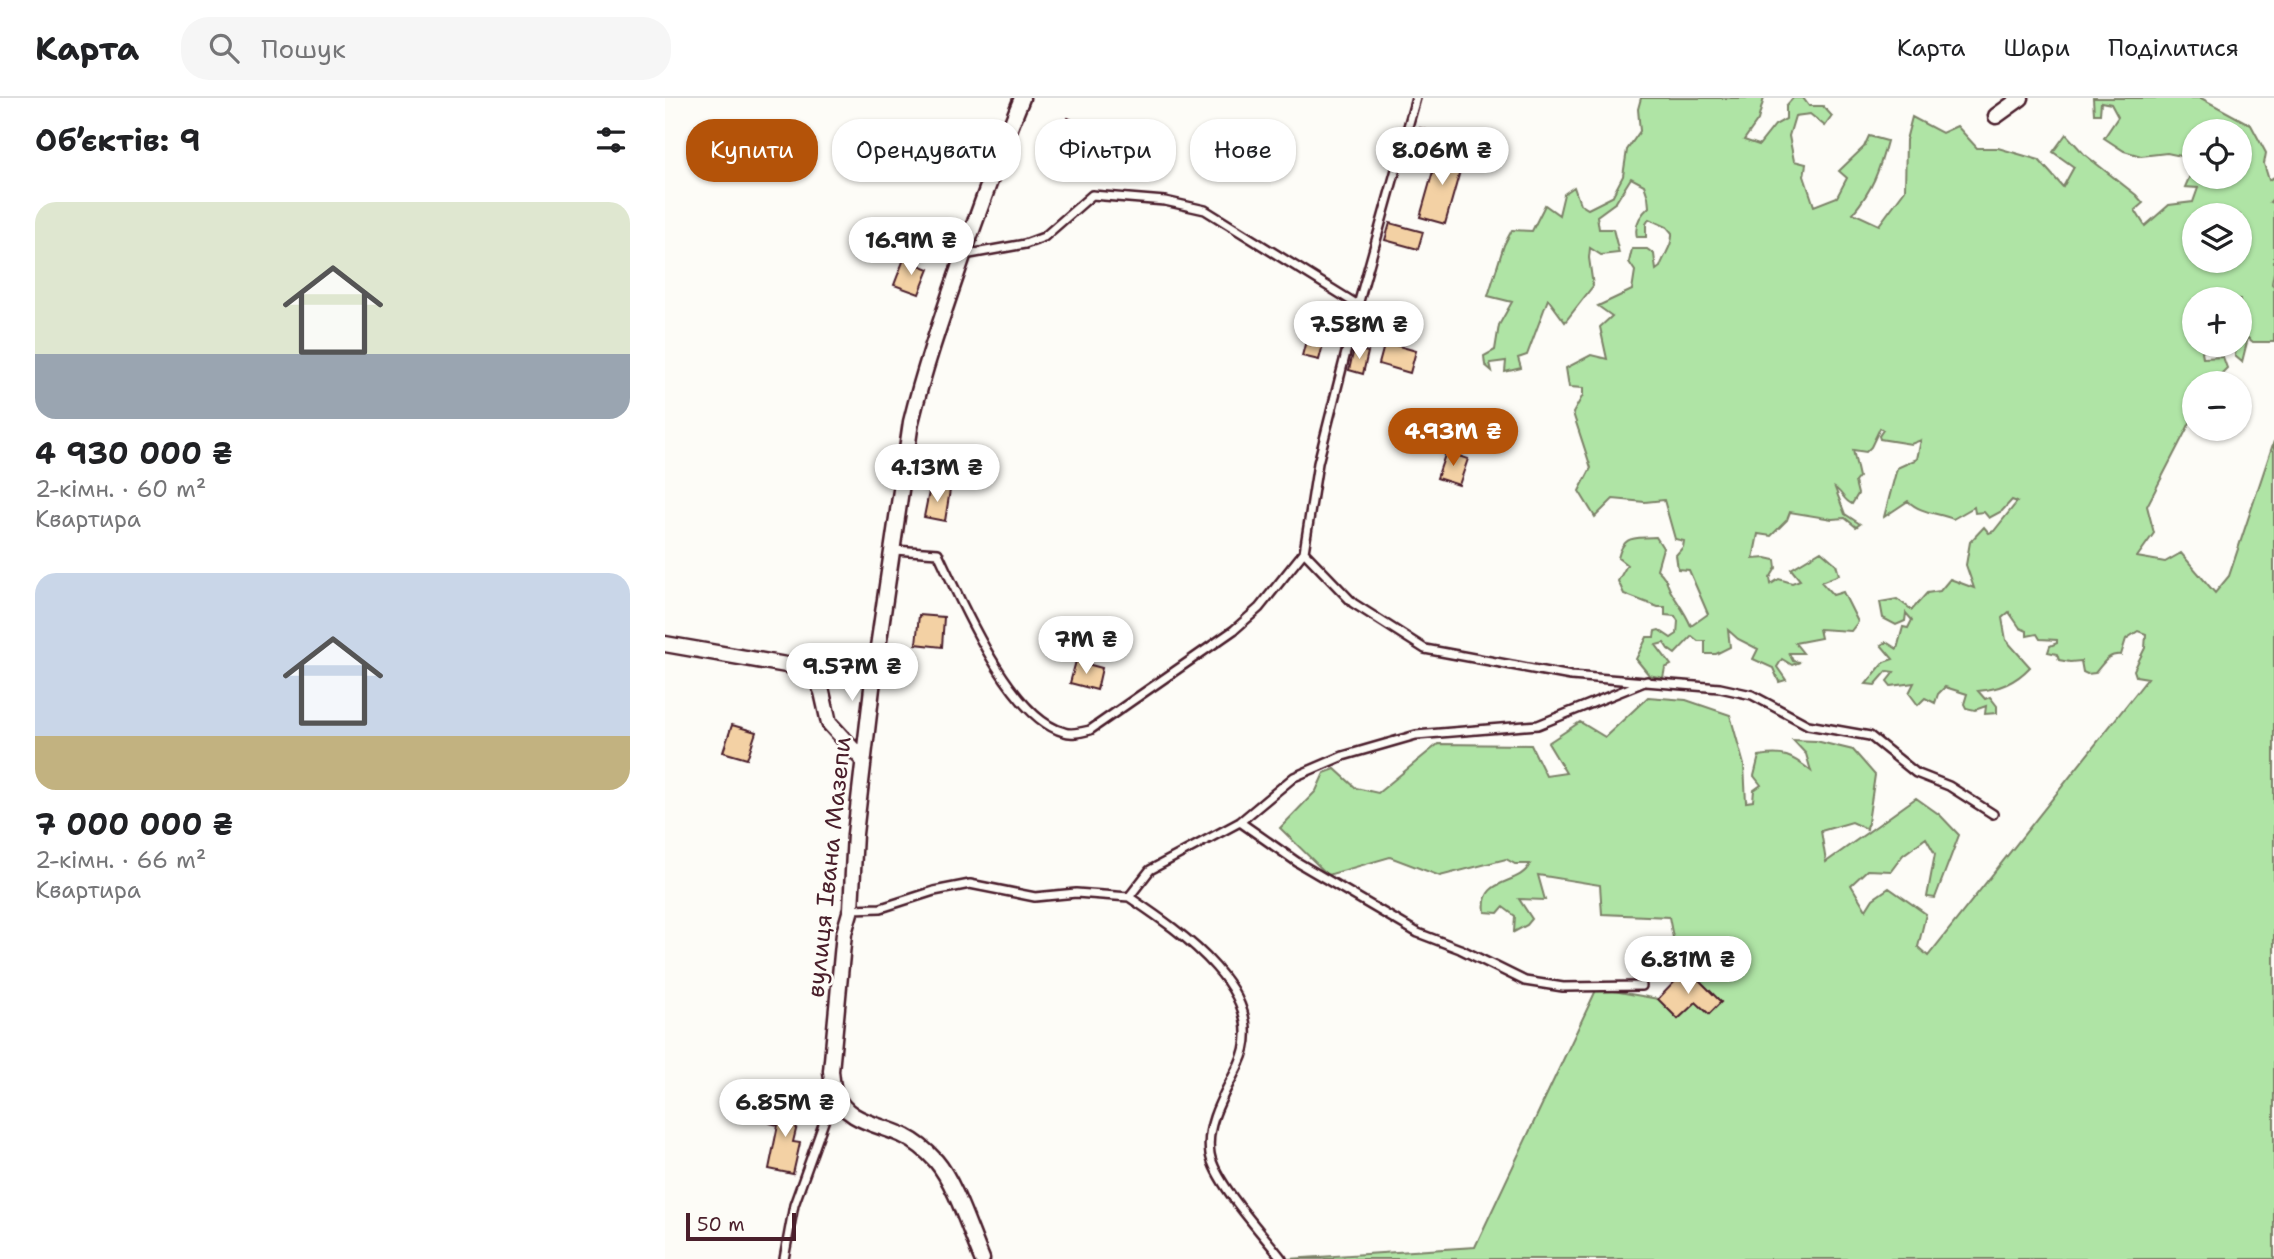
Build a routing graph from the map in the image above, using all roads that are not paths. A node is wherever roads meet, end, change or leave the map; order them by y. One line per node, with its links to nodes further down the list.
1 (1022, 98): 5 (street, вулиця Івана Мазепи)
2 (1416, 98): 6 (lane)
3 (2021, 98): 4 (street)
4 (1996, 116)
5 (963, 256): 6 (lane); 7 (street, вулиця Івана Мазепи)
6 (1358, 304): 8 (lane)
7 (894, 550): 8 (lane); 11 (street, вулиця Івана Мазепи)
8 (1304, 552): 10 (lane)
9 (665, 644): 11 (street)
10 (1647, 681): 12 (lane); 13 (lane)
11 (863, 760): 15 (street, вулиця Івана Мазепи)
12 (1993, 814)
13 (1240, 822): 14 (lane); 16 (lane)
14 (1129, 897): 15 (lane); 20 (lane)
15 (851, 909): 17 (street, вулиця Івана Мазепи)
16 (1642, 986)
17 (835, 1093): 18 (lane); 19 (street)
18 (784, 1259)
19 (982, 1259)
20 (1282, 1259)

